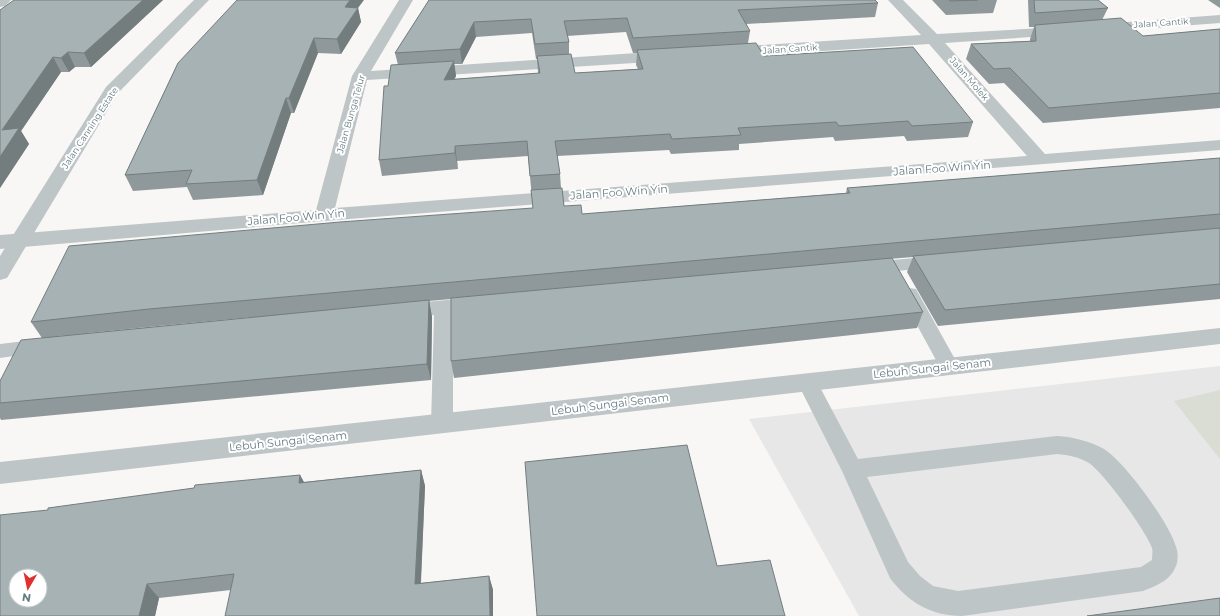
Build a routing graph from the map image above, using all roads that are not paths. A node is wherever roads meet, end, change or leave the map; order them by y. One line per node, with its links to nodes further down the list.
1 (4, 0): 5 (street)
2 (202, 0): 14 (street, Jalan Canning Estate)
3 (406, 0): 10 (street, Jalan Bunga Telur)
4 (895, 0): 7 (street, Jalan Molek)
5 (0, 3)
6 (1220, 19): 7 (street, Jalan Cantik)
7 (934, 40): 8 (street, Jalan Cantik); 12 (street, Jalan Molek)
8 (719, 53)
9 (679, 56): 10 (street)
10 (360, 76): 13 (street, Jalan Bunga Telur)
11 (1220, 145): 12 (street, Jalan Foo Win Yin)
12 (1040, 160): 13 (street, Jalan Foo Win Yin)
13 (324, 215): 14 (street, Jalan Foo Win Yin)
14 (9, 242): 18 (street, Jalan Canning Estate)
15 (955, 260): 16 (lane)
16 (893, 266): 17 (lane); 25 (lane)
17 (854, 269)
18 (0, 273)
19 (492, 303): 20 (lane)
20 (444, 307): 21 (lane); 27 (lane)
21 (389, 312)
22 (1220, 336): 25 (street, Lebuh Sungai Senam)
23 (56, 345): 24 (lane)
24 (0, 351)
25 (949, 366): 26 (street, Lebuh Sungai Senam)
26 (807, 382): 27 (street, Lebuh Sungai Senam); 28 (lane)
27 (442, 424): 29 (street, Lebuh Sungai Senam)
28 (852, 469): 28 (lane)
29 (0, 474)

